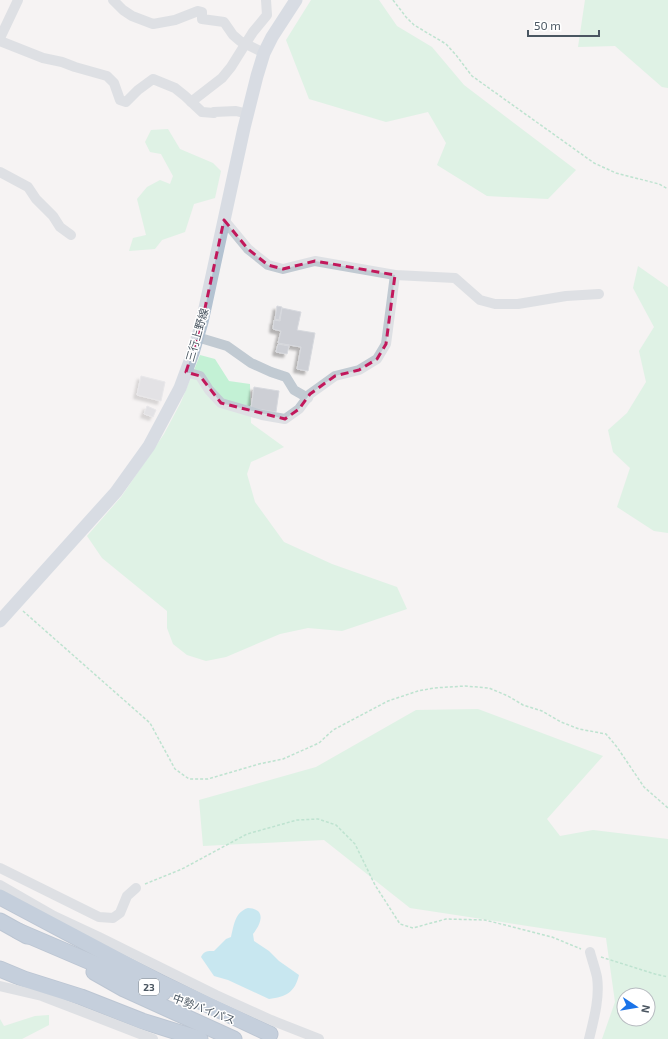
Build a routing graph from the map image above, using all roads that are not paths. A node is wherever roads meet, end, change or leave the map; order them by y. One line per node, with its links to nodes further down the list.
1 (18, 0): 5 (street)
2 (113, 0): 7 (street)
3 (266, 0): 7 (street)
4 (296, 0): 8 (main road, 三行上野線)
5 (0, 38)
6 (0, 41): 9 (street)
7 (244, 44): 8 (street); 9 (street)
8 (264, 53): 10 (main road, 三行上野線)
9 (191, 102): 10 (street)
10 (248, 114): 12 (main road, 三行上野線)
11 (1, 174): 13 (street)
12 (224, 220): 14 (street); 16 (main road, 三行上野線)
13 (71, 235)
14 (396, 275): 15 (street); 18 (street)
15 (599, 294)
16 (197, 337): 17 (main road, 三行上野線); 18 (street)
17 (186, 372): 18 (street); 19 (main road, 三行上野線)
18 (308, 398)
19 (0, 621)
20 (0, 868): 22 (street)
21 (0, 885): 33 (street)
22 (136, 888)
23 (0, 897): 29 (highway)
24 (0, 921): 25 (highway, 中勢バイパス / 23)
25 (18, 931): 29 (highway, 中勢バイパス / 23); 32 (highway, 中勢バイパス / 23)
26 (590, 952): 34 (street)
27 (0, 969): 31 (highway)
28 (0, 986): 30 (street)
29 (275, 1037)
30 (153, 1039)
31 (200, 1039)
32 (234, 1039)
33 (319, 1039)
34 (589, 1039)

